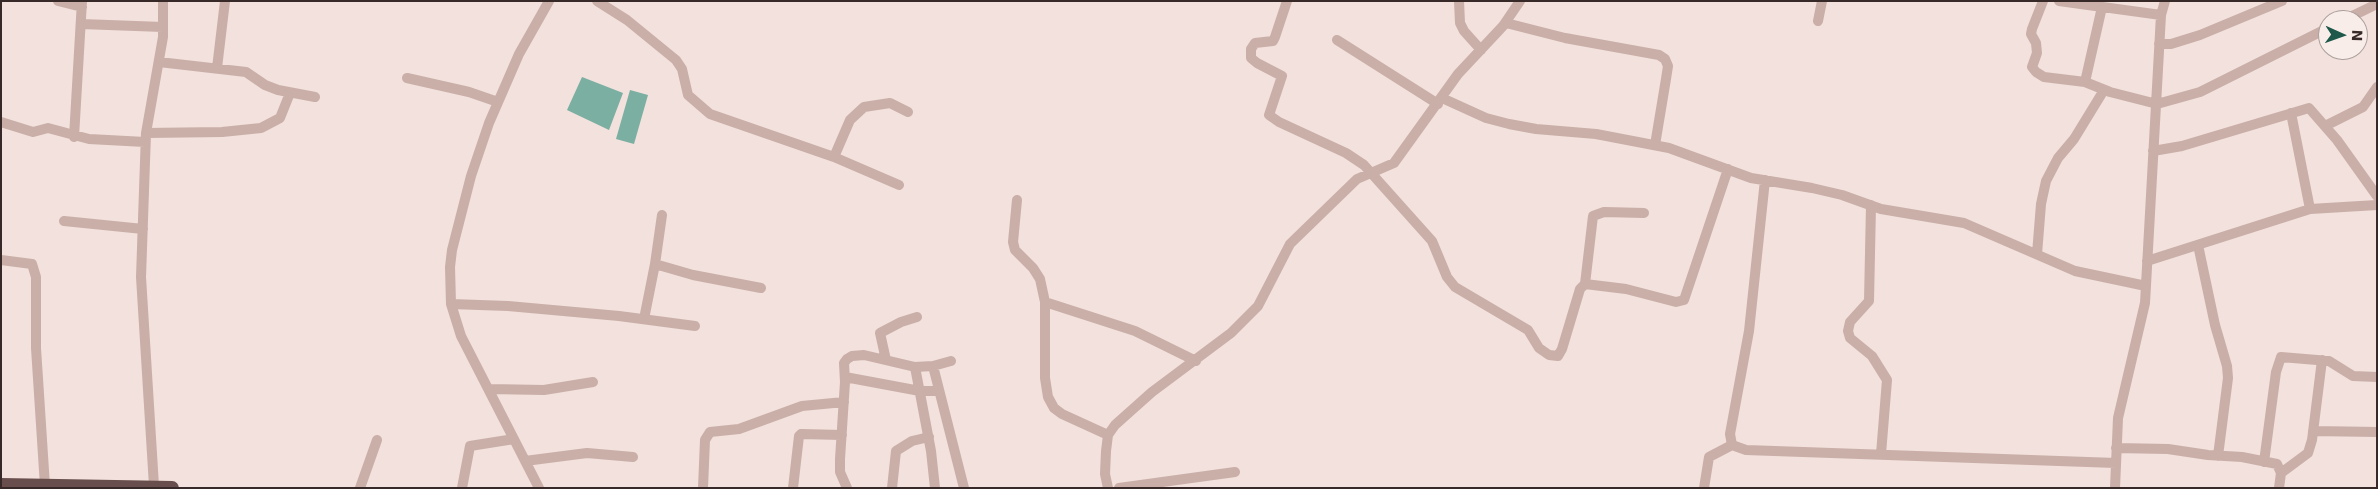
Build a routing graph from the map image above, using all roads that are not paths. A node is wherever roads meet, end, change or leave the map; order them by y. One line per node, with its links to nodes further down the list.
1 (58, 1): 14 (street)
2 (163, 1): 23 (street)
3 (225, 1): 29 (street)
4 (549, 1): 37 (street)
5 (597, 1): 47 (street)
6 (1287, 1): 49 (street)
7 (1459, 1): 27 (street)
8 (1520, 1): 21 (street)
9 (1822, 1): 20 (street)
10 (2043, 1): 31 (street)
11 (2165, 1): 19 (street)
12 (2282, 1): 26 (street)
13 (2064, 2): 17 (street)
14 (82, 4): 22 (street)
15 (2377, 4): 18 (street)
16 (2120, 5): 17 (street); 19 (street)
17 (2102, 7): 31 (street)
18 (2365, 10)
19 (2161, 16): 26 (street)
20 (1818, 21)
21 (1506, 22): 27 (street); 45 (street)
22 (81, 24): 23 (street); 43 (street)
23 (163, 27): 28 (street)
24 (2318, 33): 38 (street)
25 (1337, 40): 36 (street)
26 (2159, 44): 38 (street)
27 (1481, 50): 36 (street)
28 (159, 62): 29 (street); 44 (street)
29 (217, 68): 34 (street)
30 (407, 78): 37 (street)
31 (2085, 82): 33 (street)
32 (2376, 88): 42 (street)
33 (2104, 90): 38 (street); 62 (street)
34 (290, 93): 35 (street); 44 (street)
35 (315, 97)
36 (1440, 101): 45 (street); 49 (street)
37 (498, 102): 70 (street)
38 (2157, 104): 46 (street)
39 (908, 112): 47 (street)
40 (2290, 113): 42 (street); 46 (street); 56 (street)
41 (1, 122): 43 (street)
42 (2325, 126): 52 (street)
43 (74, 136): 44 (street)
44 (145, 138): 60 (street)
45 (1655, 145): 48 (street)
46 (2153, 151): 64 (street)
47 (834, 157): 51 (street)
48 (1728, 169): 50 (street); 66 (street)
49 (1371, 174): 66 (street); 77 (street)
50 (1765, 180): 54 (street); 94 (street)
51 (899, 185)
52 (2377, 196)
53 (1017, 200): 69 (street)
54 (1871, 205): 62 (street); 96 (street)
55 (2377, 205): 56 (street)
56 (2310, 209): 61 (street)
57 (1644, 213): 66 (street)
58 (662, 215): 65 (street)
59 (64, 221): 60 (street)
60 (142, 229): 106 (street)
61 (2198, 245): 64 (street); 98 (street)
62 (2037, 254): 67 (street)
63 (1, 260): 105 (street)
64 (2147, 260): 67 (street)
65 (655, 264): 68 (street); 72 (street)
66 (1585, 284)
67 (2146, 286): 95 (street)
68 (761, 288)
69 (1045, 302): 77 (street); 89 (street)
70 (451, 304): 72 (street); 83 (street)
71 (917, 317): 74 (street)
72 (644, 319): 73 (street)
73 (695, 326)
74 (886, 360): 79 (street); 81 (street)
75 (2322, 360): 80 (street); 87 (street); 100 (street)
76 (951, 361): 78 (street)
77 (1196, 361): 89 (street)
78 (933, 366): 79 (street); 84 (street)
79 (915, 367): 85 (street)
80 (2377, 377)
81 (845, 378): 85 (street); 86 (street)
82 (593, 382): 83 (street)
83 (489, 389): 92 (street)
84 (939, 390): 85 (street); 117 (street)
85 (920, 391): 91 (street)
86 (844, 402): 90 (street); 112 (street)
87 (2313, 431): 88 (street); 103 (street)
88 (2377, 432)
89 (1108, 435): 118 (street)
90 (842, 436): 113 (street); 114 (street)
91 (929, 437): 115 (street); 116 (street)
92 (514, 439): 99 (street); 110 (street)
93 (376, 440): 109 (street)
94 (1732, 445): 96 (street); 120 (street)
95 (2116, 448): 98 (street); 101 (street)
96 (1881, 454): 101 (street)
97 (633, 456): 99 (street)
98 (2218, 456): 100 (street)
99 (525, 461): 111 (street)
100 (2264, 462): 103 (street)
101 (2116, 463): 121 (street)
102 (1235, 472): 119 (street)
103 (2281, 473): 122 (street)
104 (1, 485): 105 (highway)
105 (45, 486): 107 (highway)
106 (154, 486): 107 (highway); 108 (highway)
107 (67, 487)
108 (172, 488)
109 (360, 488)
110 (462, 488)
111 (539, 488)
112 (703, 488)
113 (793, 488)
114 (847, 488)
115 (892, 488)
116 (935, 488)
117 (964, 488)
118 (1108, 488)
119 (1119, 488)
120 (1704, 488)
121 (2115, 488)
122 (2279, 488)

